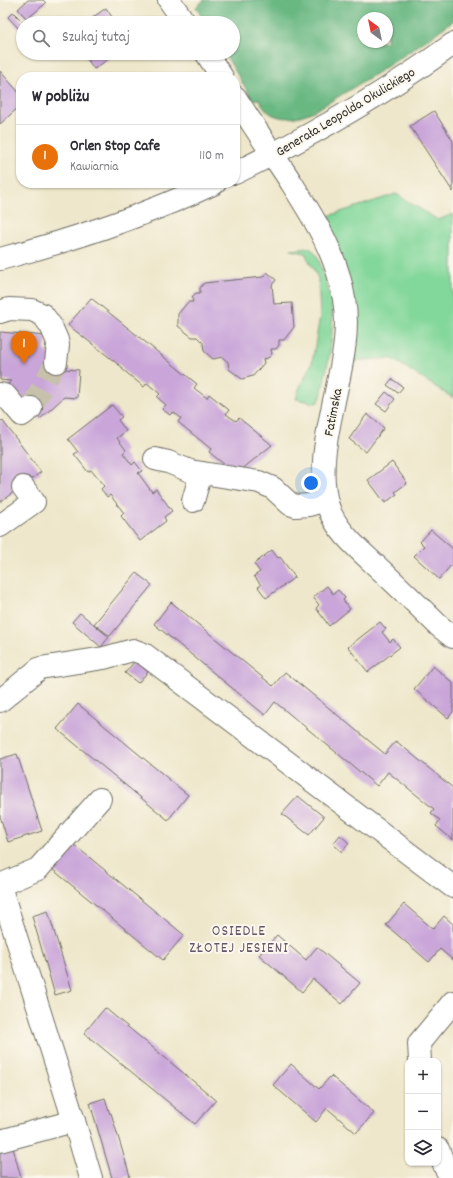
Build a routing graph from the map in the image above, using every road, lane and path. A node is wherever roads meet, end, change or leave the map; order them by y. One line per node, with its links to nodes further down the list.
1 (169, 0): 2 (street)
2 (180, 16)
3 (453, 44): 7 (street, Generała Leopolda Okulickiego)
4 (211, 60): 5 (street)
5 (219, 72)
6 (240, 105): 7 (street, Fatimska)
7 (273, 155): 8 (street, Generała Leopolda Okulickiego); 19 (street, Fatimska)
8 (240, 172)
9 (203, 188): 10 (street)
10 (10, 257): 11 (street)
11 (0, 264)
12 (0, 312): 13 (street)
13 (56, 362)
14 (0, 394): 15 (street)
15 (31, 408)
16 (155, 459): 17 (street)
17 (200, 474): 19 (street); 20 (street)
18 (23, 487): 21 (street)
19 (326, 500): 22 (street, Fatimska)
20 (194, 501)
21 (0, 526)
22 (453, 637)
23 (0, 701): 26 (street)
24 (100, 799): 25 (street)
25 (0, 886): 29 (street)
26 (453, 887)
27 (453, 1002): 28 (street)
28 (420, 1058)
29 (74, 1121): 30 (street); 32 (street)
30 (0, 1140)
31 (441, 1157): 33 (street)
32 (91, 1178)
33 (451, 1178)

